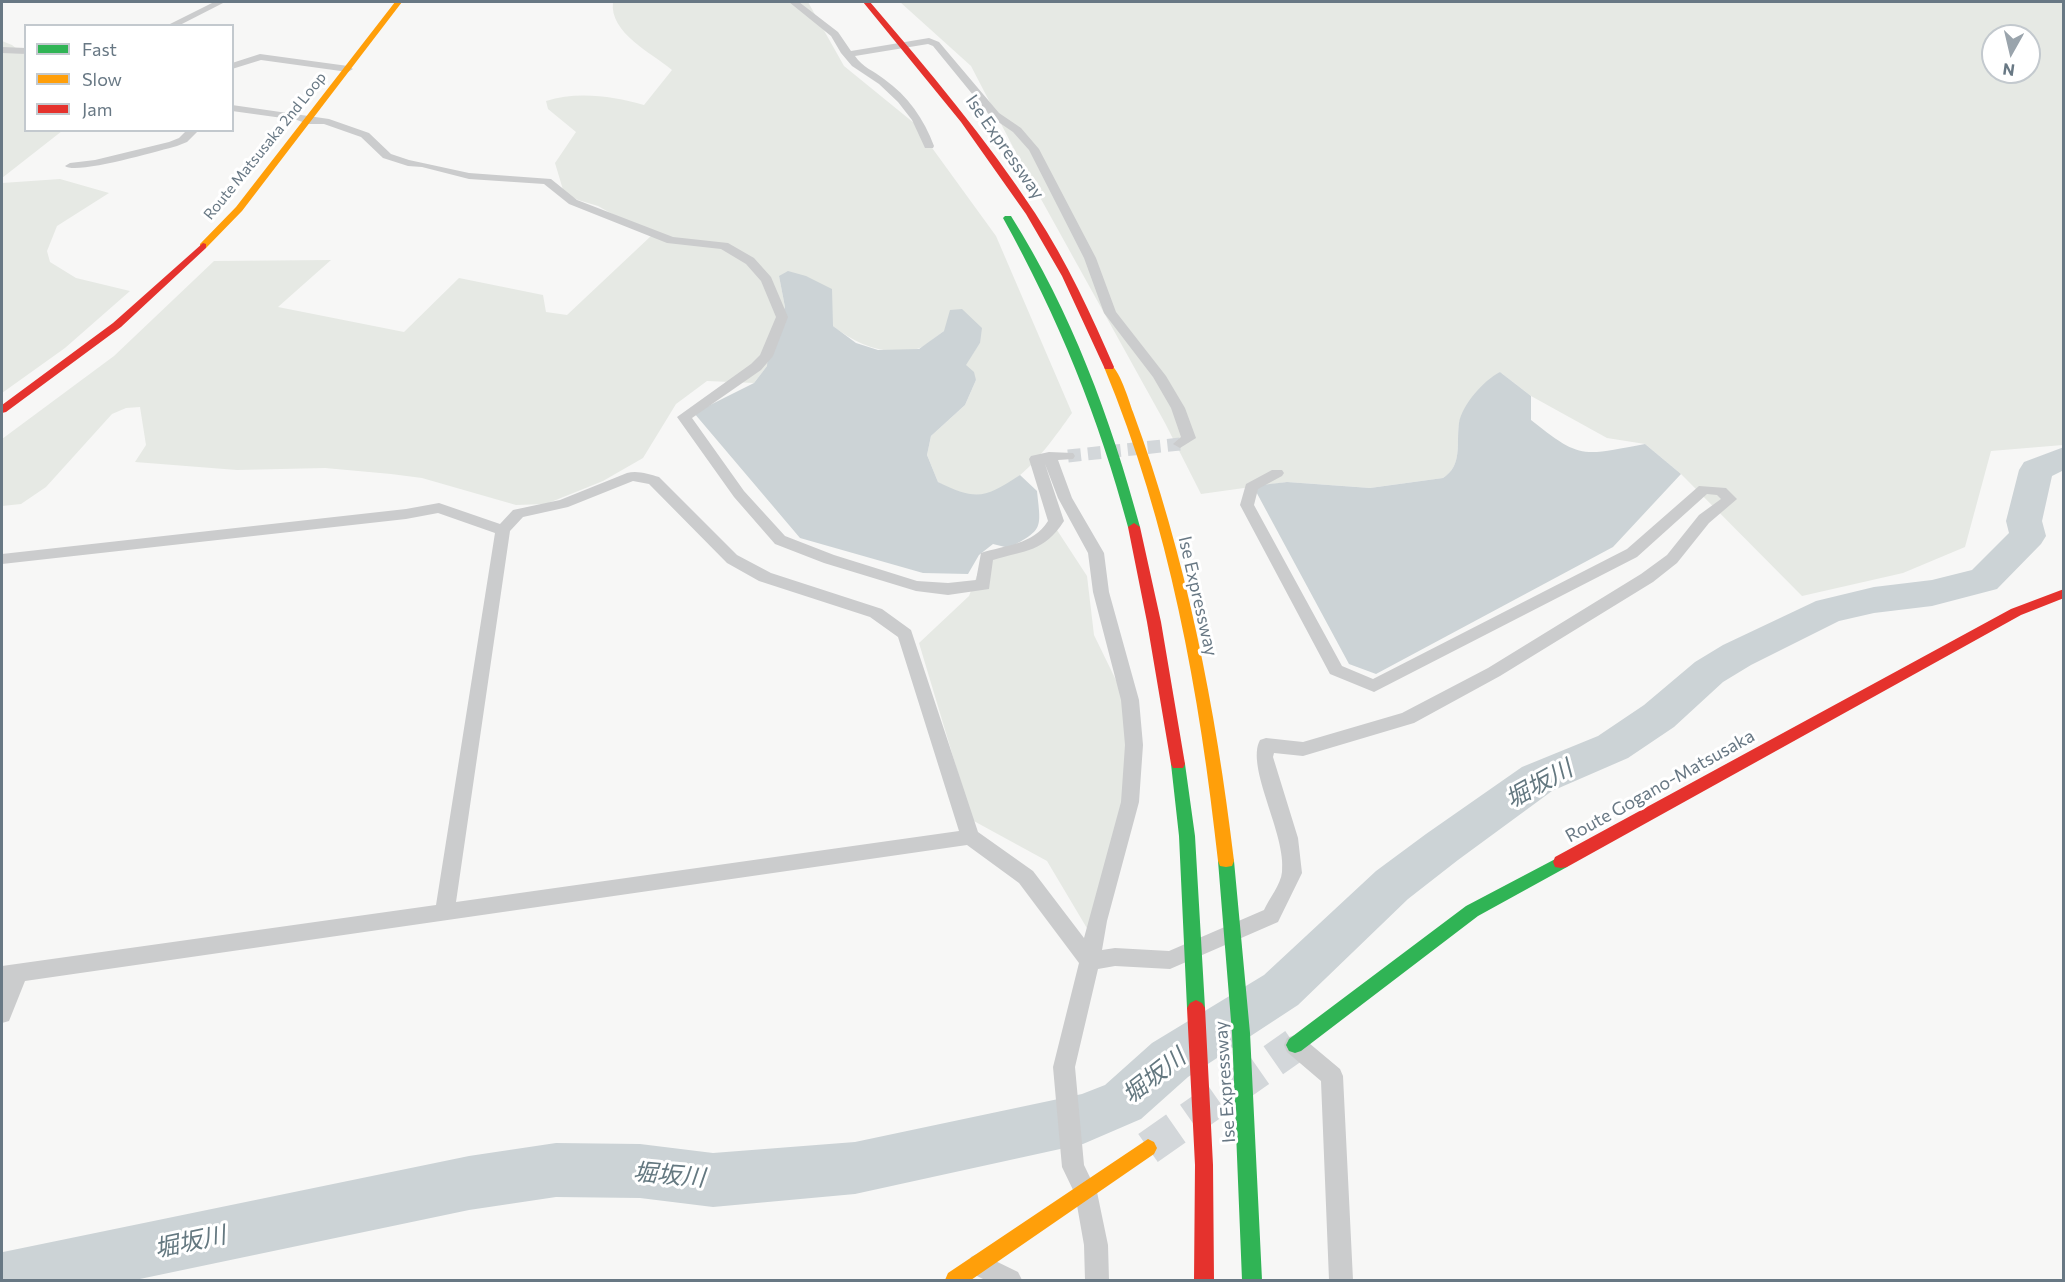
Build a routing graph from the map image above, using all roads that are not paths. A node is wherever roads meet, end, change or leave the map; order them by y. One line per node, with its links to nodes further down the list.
1 (220, 2): 5 (street)
2 (398, 2): 12 (main road, Route Matsusaka 2nd Loop)
3 (794, 2): 9 (street)
4 (866, 2): 40 (main road, Ise Expressway)
5 (174, 24)
6 (874, 35): 10 (main road)
7 (2, 50): 8 (street)
8 (24, 51)
9 (852, 54): 16 (street); 20 (street)
10 (895, 61)
11 (234, 65): 12 (street)
12 (348, 69): 14 (main road, Route Matsusaka 2nd Loop)
13 (234, 108): 14 (street)
14 (308, 121): 19 (main road, Route Matsusaka 2nd Loop); 21 (street)
15 (192, 132): 17 (street)
16 (929, 146)
17 (70, 166)
18 (1002, 208): 39 (main road, Ise Expressway)
19 (2, 411)
20 (1179, 444)
21 (1049, 456): 22 (street); 29 (street)
22 (1068, 456)
23 (1277, 473): 29 (street)
24 (503, 531): 25 (street); 27 (street); 28 (street)
25 (2, 559)
26 (2064, 593): 32 (main road, Route Gogano-Matsusaka)
27 (970, 837): 28 (street); 29 (street)
28 (445, 912): 30 (street)
29 (1090, 961): 34 (street)
30 (10, 974): 31 (street)
31 (2, 1014)
32 (1295, 1045): 41 (street)
33 (1148, 1148): 34 (main road)
34 (1086, 1192): 35 (main road); 38 (street)
35 (979, 1265): 36 (main road); 37 (street)
36 (955, 1281)
37 (1010, 1281)
38 (1096, 1281)
39 (1204, 1281)
40 (1252, 1281)
41 (1341, 1281)

